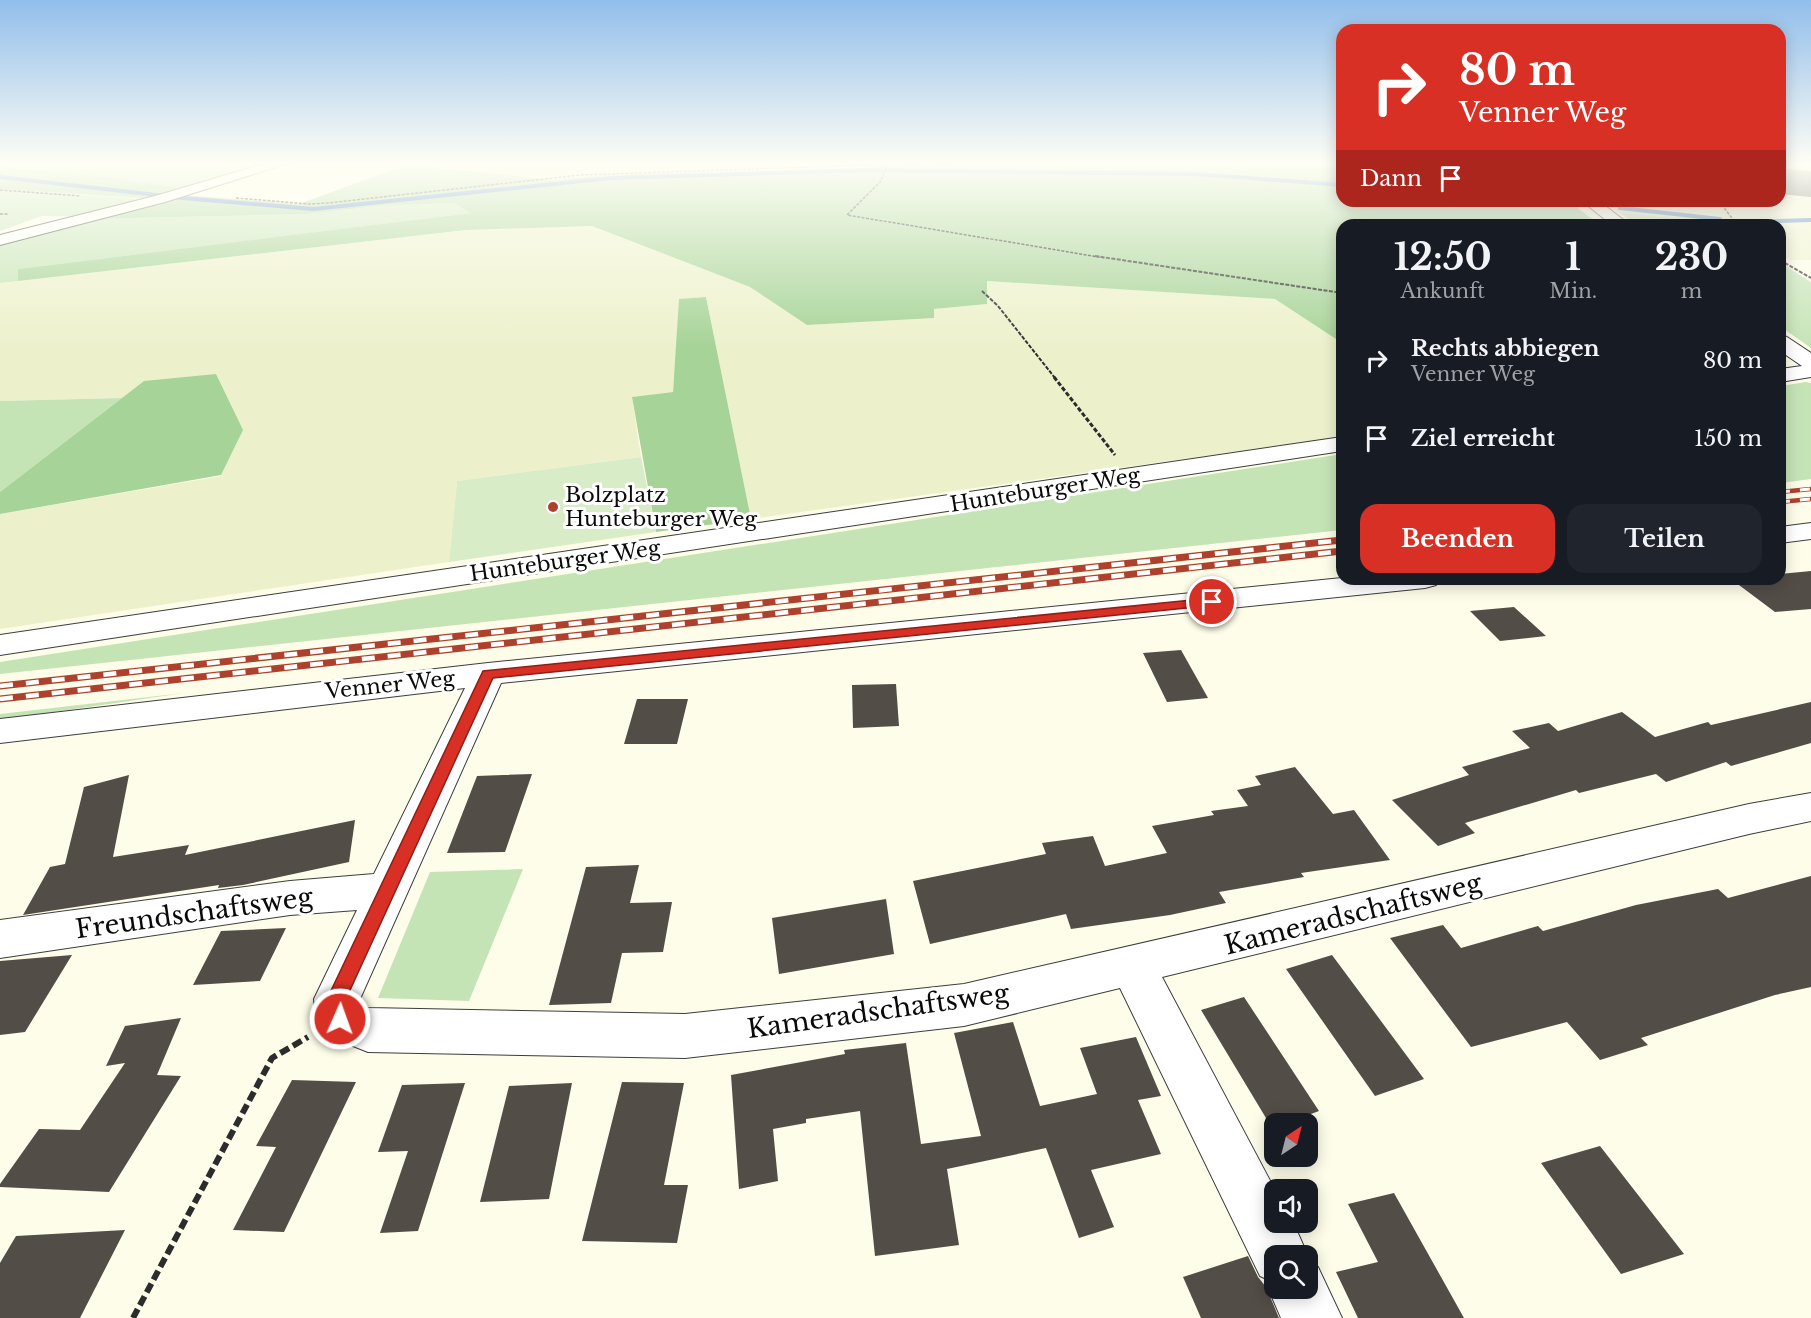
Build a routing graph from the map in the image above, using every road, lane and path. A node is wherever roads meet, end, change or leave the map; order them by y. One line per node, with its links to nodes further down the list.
1 (60, 225): 3 (street)
2 (904, 225): 7 (path)
3 (0, 240)
4 (1786, 263): 5 (path)
5 (1811, 278)
6 (982, 291): 13 (path)
7 (1336, 292)
8 (1786, 345): 9 (street)
9 (1811, 363)
10 (1811, 371): 11 (street)
11 (1786, 375)
12 (1336, 445): 13 (street, Hunteburger Weg)
13 (1132, 477): 17 (street, Hunteburger Weg)
14 (1811, 531): 15 (street)
15 (1786, 534)
16 (1369, 585): 18 (street, Venner Weg)
17 (0, 645)
18 (488, 674): 19 (street, Venner Weg); 21 (street)
19 (0, 731)
20 (1811, 807): 23 (street, Kameradschaftsweg)
21 (389, 890): 22 (street, Freundschaftsweg); 24 (street)
22 (0, 939)
23 (1133, 967): 24 (street, Kameradschaftsweg); 25 (street)
24 (340, 1019): 27 (path)
25 (1274, 1245)
26 (1302, 1299): 28 (street)
27 (133, 1318)
28 (1312, 1318)

